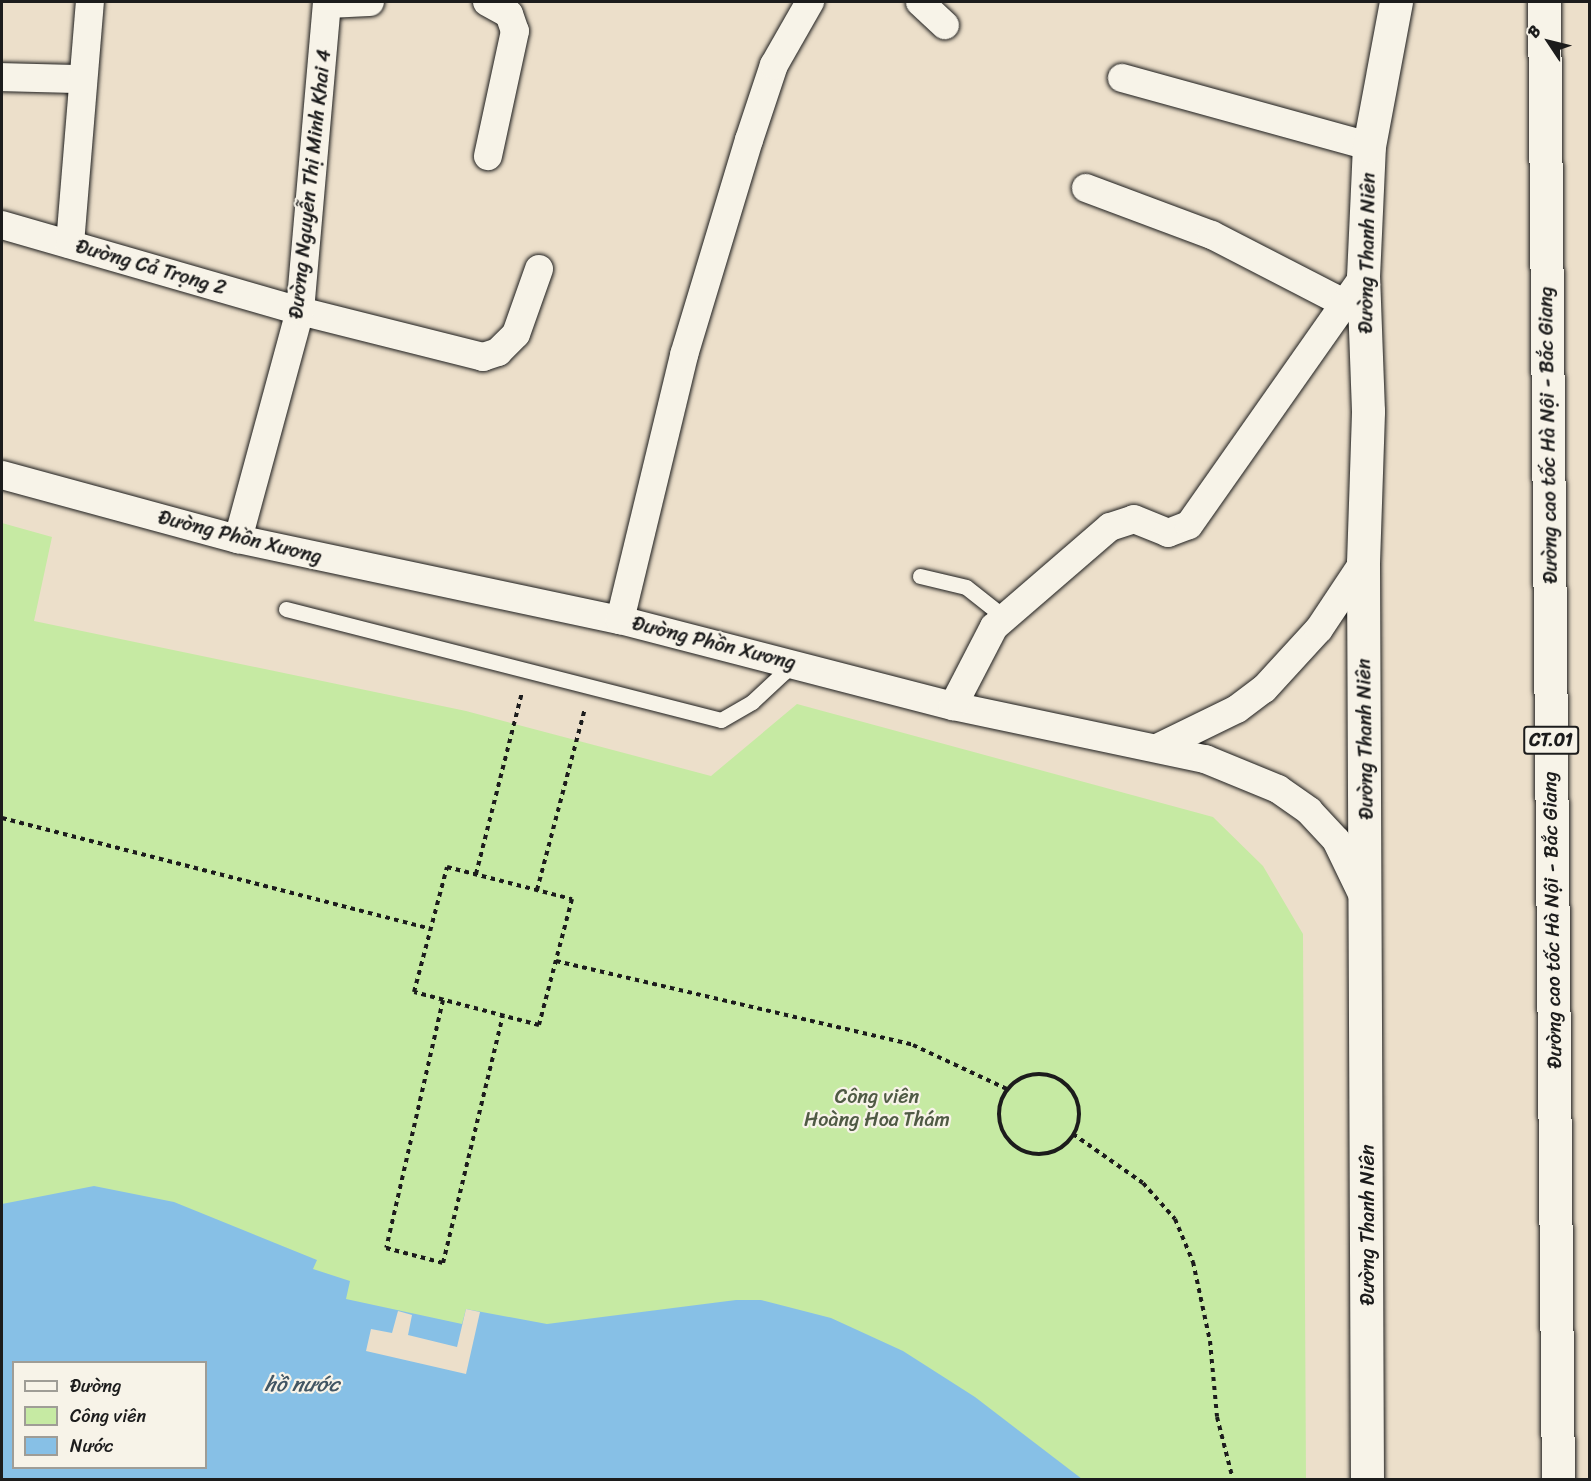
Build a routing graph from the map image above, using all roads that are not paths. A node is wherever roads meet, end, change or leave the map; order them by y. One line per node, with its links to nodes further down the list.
1 (90, 2): 12 (street)
2 (370, 2): 8 (street)
3 (487, 2): 14 (street)
4 (810, 2): 28 (street)
5 (920, 2): 9 (street)
6 (1396, 2): 13 (main road, Đường Thanh Niên)
7 (1544, 2): 34 (main road, Đường cao tốc Hà Nội - Bắc Giang / CT.01)
8 (327, 3): 21 (street, Đường Nguyễn Thị Minh Khai 4)
9 (945, 25)
10 (2, 77): 12 (street)
11 (1122, 78): 13 (street)
12 (81, 79): 17 (street)
13 (1370, 146): 19 (main road, Đường Thanh Niên)
14 (488, 156)
15 (1086, 188): 20 (street)
16 (2, 225): 17 (street, Đường Cả Trọng 2)
17 (70, 244): 21 (street, Đường Cả Trọng 2)
18 (539, 269): 21 (street, Đường Cả Trọng 2)
19 (1363, 277): 20 (street); 24 (main road, Đường Thanh Niên)
20 (1344, 303): 27 (street)
21 (300, 311): 23 (street, Đường Nguyễn Thị Minh Khai 4)
22 (2, 476): 23 (street, Đường Phồn Xương)
23 (238, 539): 28 (street, Đường Phồn Xương)
24 (1363, 563): 31 (street); 32 (main road, Đường Thanh Niên)
25 (920, 576): 27 (lane)
26 (286, 609): 29 (lane)
27 (1004, 616): 30 (street)
28 (620, 620): 29 (street, Đường Phồn Xương)
29 (795, 662): 30 (street, Đường Phồn Xương)
30 (953, 706): 31 (street, Đường Phồn Xương)
31 (1157, 748): 32 (street, Đường Phồn Xương)
32 (1367, 904): 33 (main road, Đường Thanh Niên)
33 (1367, 1479)
34 (1558, 1479)

